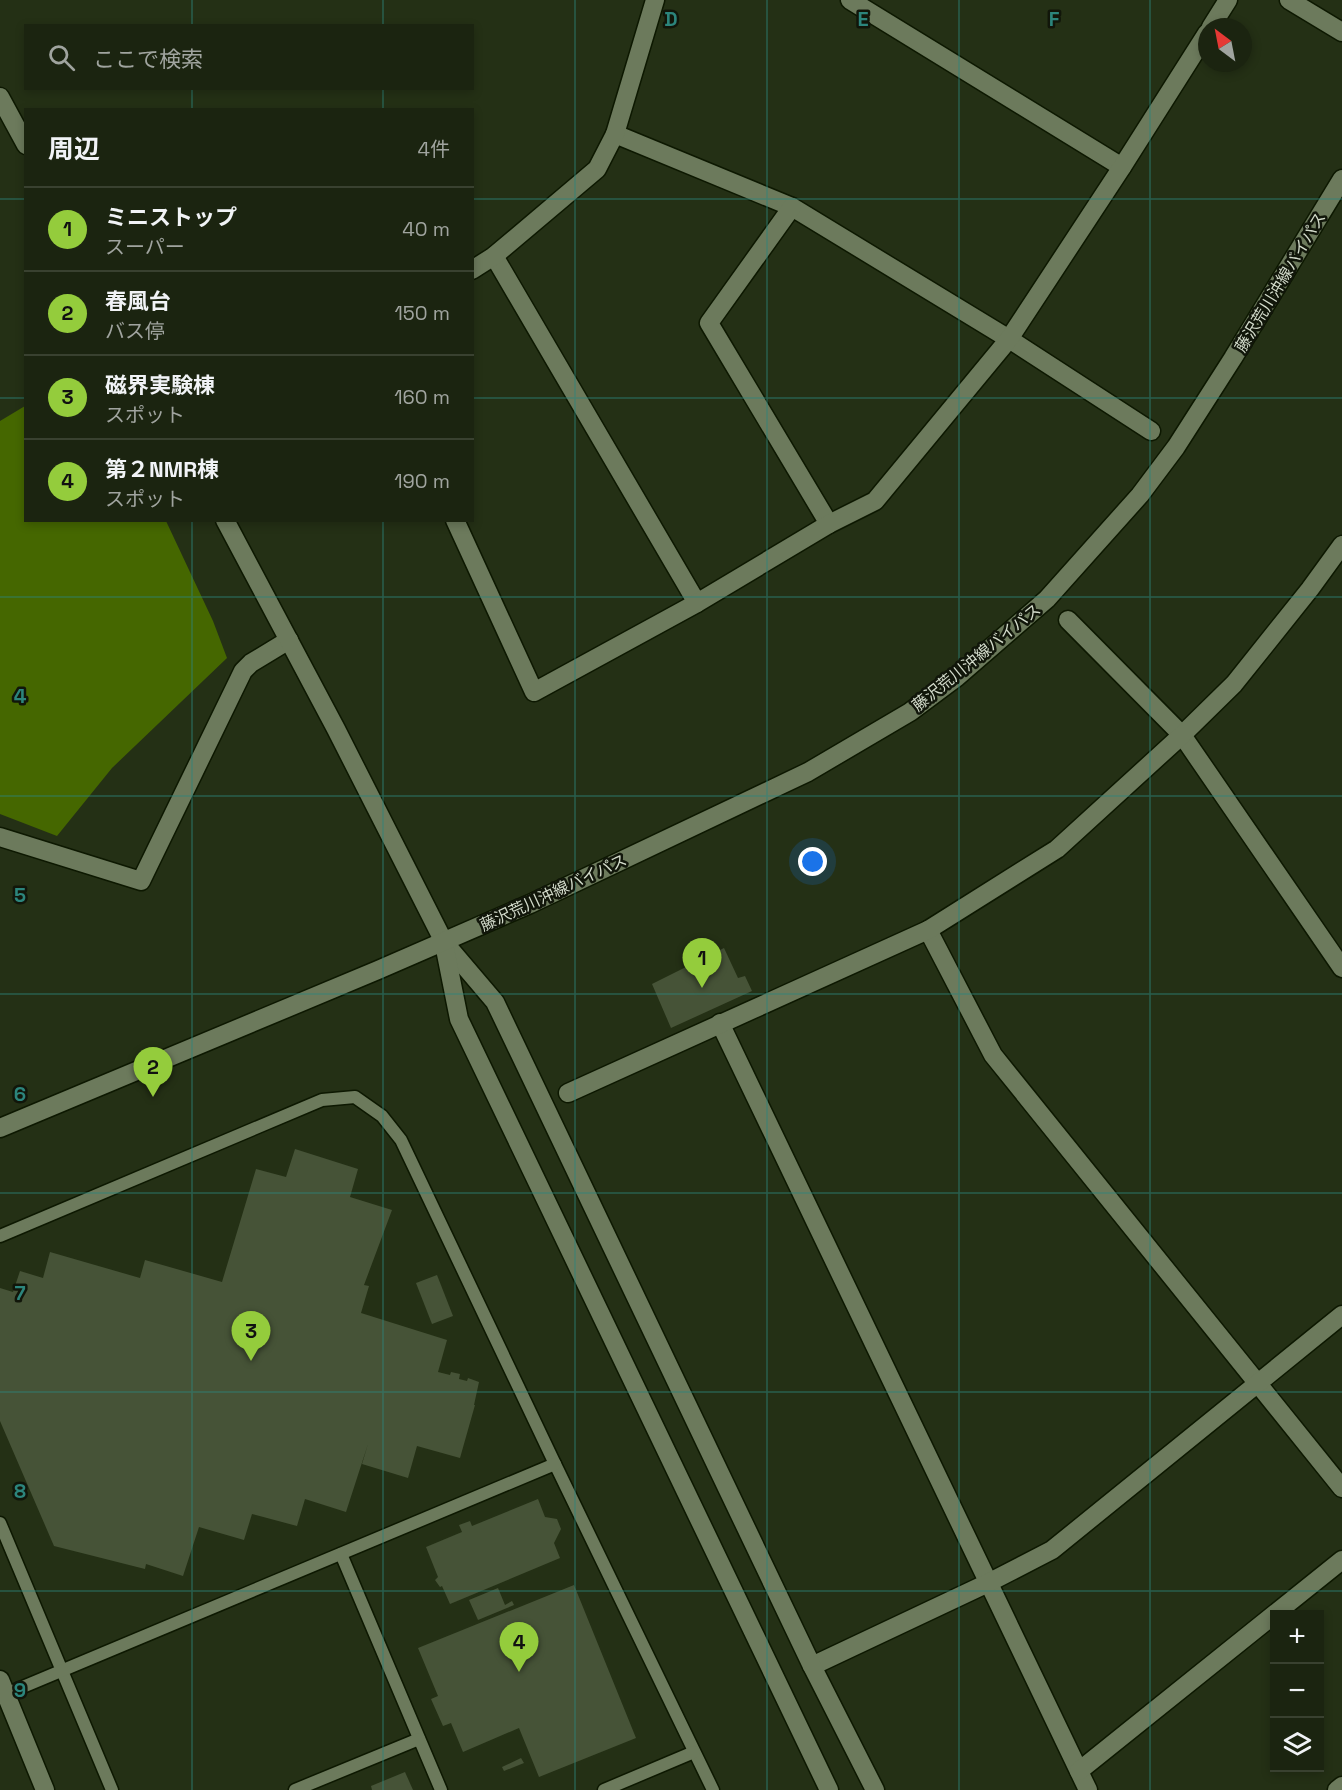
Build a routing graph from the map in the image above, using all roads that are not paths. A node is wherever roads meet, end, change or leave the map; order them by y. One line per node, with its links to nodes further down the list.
1 (655, 0): 9 (street)
2 (850, 0): 11 (street)
3 (1228, 0): 5 (street)
4 (1288, 0): 6 (street)
5 (1217, 18)
6 (1342, 32)
7 (1198, 47): 11 (street)
8 (0, 97): 10 (street)
9 (615, 134): 13 (street); 14 (street)
10 (24, 141)
11 (1122, 167): 16 (street)
12 (1342, 179): 28 (street, 藤沢荒川沖線バイパス)
13 (792, 207): 16 (street); 20 (street)
14 (494, 256): 15 (street); 22 (street)
15 (474, 269)
16 (1009, 339): 17 (street); 20 (street)
17 (1151, 431)
18 (226, 522): 24 (street)
19 (456, 522): 22 (street)
20 (829, 524): 22 (street)
21 (1342, 545): 25 (street)
22 (697, 603)
23 (1068, 620): 25 (street)
24 (289, 640): 26 (street); 28 (street)
25 (1182, 735): 27 (street); 29 (street)
26 (0, 837)
27 (928, 930): 30 (street); 35 (street)
28 (444, 942): 32 (street, 藤沢荒川沖線バイパス); 42 (street); 55 (street)
29 (1342, 968)
30 (720, 1023): 31 (street); 41 (street)
31 (568, 1093)
32 (0, 1128)
33 (0, 1236): 36 (lane)
34 (1342, 1315): 35 (street)
35 (1257, 1384): 37 (street); 41 (street)
36 (555, 1464): 39 (lane); 46 (lane)
37 (1342, 1488)
38 (0, 1523): 43 (lane)
39 (341, 1554): 43 (lane); 45 (lane)
40 (1342, 1560): 47 (street)
41 (988, 1583): 42 (street); 47 (street)
42 (812, 1666): 56 (street)
43 (62, 1670): 44 (lane); 50 (lane)
44 (3, 1687): 49 (street)
45 (419, 1739): 51 (lane); 52 (lane)
46 (694, 1752): 53 (lane); 54 (lane)
47 (1079, 1771): 57 (street)
48 (1342, 1786): 58 (street)
49 (45, 1790)
50 (112, 1790)
51 (295, 1790)
52 (441, 1790)
53 (604, 1790)
54 (713, 1790)
55 (829, 1790)
56 (875, 1790)
57 (1088, 1790)
58 (1337, 1790)

